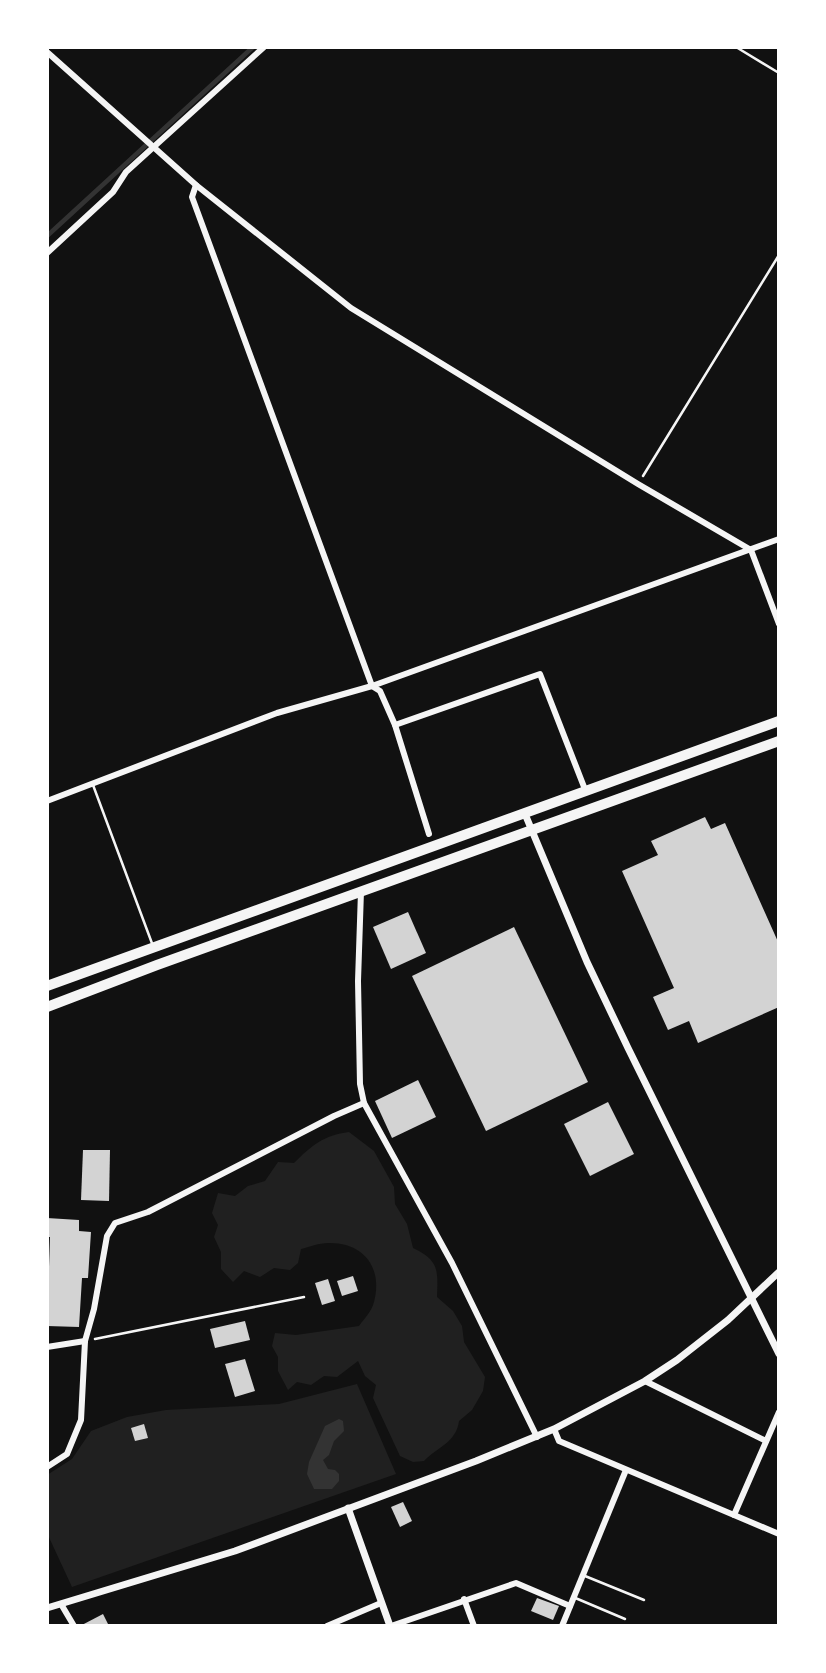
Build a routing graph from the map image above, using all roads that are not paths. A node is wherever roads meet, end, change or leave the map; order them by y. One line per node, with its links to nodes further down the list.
1 (264, 47): 3 (street)
2 (47, 52): 3 (street)
3 (153, 147): 4 (street); 5 (street)
4 (196, 185): 7 (street); 9 (street)
5 (47, 253)
6 (779, 539): 7 (street)
7 (751, 550): 8 (street); 9 (street)
8 (779, 624)
9 (372, 687): 11 (street); 13 (street)
10 (779, 721): 14 (highway)
11 (395, 725): 14 (street); 18 (street)
12 (779, 741): 17 (highway)
13 (93, 785): 15 (street); 20 (lane)
14 (586, 792): 16 (highway)
15 (47, 801)
16 (525, 814): 17 (street); 20 (highway)
17 (531, 832): 19 (highway); 25 (street)
18 (429, 834)
19 (361, 891): 22 (highway); 23 (street)
20 (153, 947): 21 (highway)
21 (47, 986)
22 (47, 1007)
23 (364, 1103): 26 (street); 32 (street)
24 (779, 1272): 25 (street)
25 (751, 1300): 28 (street); 29 (street)
26 (85, 1341): 27 (street); 34 (street)
27 (47, 1347)
28 (779, 1354)
29 (645, 1381): 31 (street); 33 (street)
30 (779, 1412): 33 (street)
31 (554, 1429): 32 (street); 35 (street)
32 (537, 1437): 36 (street)
33 (766, 1441): 37 (street)
34 (47, 1467)
35 (626, 1470): 37 (street); 39 (street)
36 (348, 1508): 43 (street); 44 (street)
37 (734, 1515): 38 (street)
38 (779, 1534)
39 (583, 1575): 40 (street); 42 (lane)
40 (573, 1597): 45 (street); 47 (lane)
41 (464, 1599): 45 (street); 50 (street); 51 (street)
42 (644, 1600)
43 (380, 1602): 49 (street); 50 (street)
44 (61, 1604): 46 (street); 48 (street)
45 (570, 1606): 52 (street)
46 (47, 1608)
47 (625, 1619)
48 (74, 1626)
49 (327, 1626)
50 (390, 1626)
51 (474, 1626)
52 (562, 1626)

